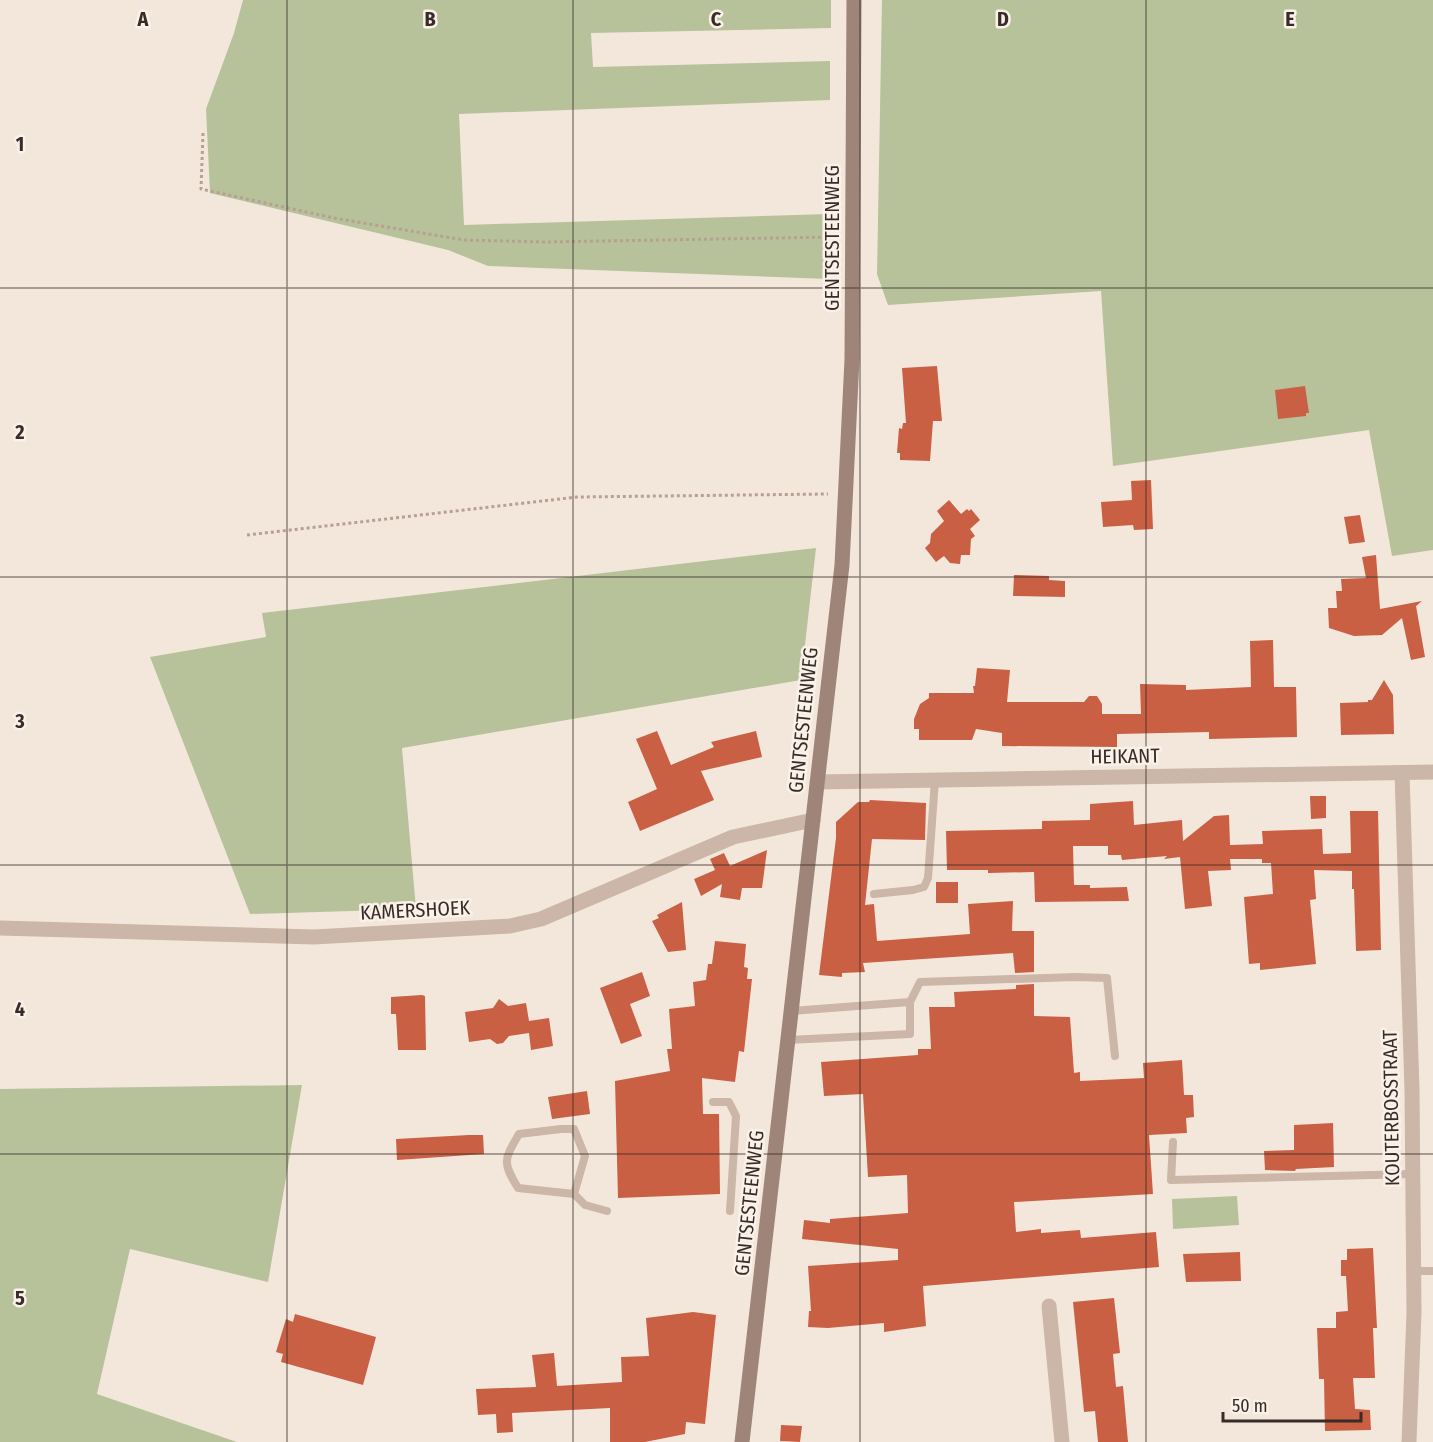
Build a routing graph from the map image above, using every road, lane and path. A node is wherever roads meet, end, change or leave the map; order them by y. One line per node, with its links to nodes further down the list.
1 (854, 0): 3 (main road, GENTSESTEENWEG)
2 (202, 133): 3 (path)
3 (853, 237): 4 (main road, GENTSESTEENWEG)
4 (845, 494): 5 (path); 9 (main road, GENTSESTEENWEG)
5 (247, 535)
6 (1433, 772): 7 (street, HEIKANT)
7 (1402, 773): 8 (street, HEIKANT); 19 (street, KOUTERBOSSTRAAT)
8 (935, 780): 9 (street, HEIKANT); 11 (lane)
9 (817, 782): 10 (main road, GENTSESTEENWEG)
10 (813, 820): 12 (street, KAMERSHOEK); 14 (main road, GENTSESTEENWEG)
11 (874, 894)
12 (0, 928)
13 (910, 1002): 14 (lane); 15 (lane); 16 (lane)
14 (791, 1011): 15 (main road, GENTSESTEENWEG)
15 (788, 1040): 26 (main road, GENTSESTEENWEG)
16 (1115, 1056)
17 (713, 1102): 21 (lane)
18 (1173, 1142): 19 (lane)
19 (1413, 1174): 23 (street, KOUTERBOSSTRAAT)
20 (574, 1194): 20 (lane); 22 (lane)
21 (730, 1210)
22 (607, 1212)
23 (1414, 1271): 24 (lane); 28 (street, KOUTERBOSSTRAAT)
24 (1433, 1271)
25 (1049, 1306): 27 (street)
26 (742, 1442)
27 (1062, 1442)
28 (1409, 1442)

